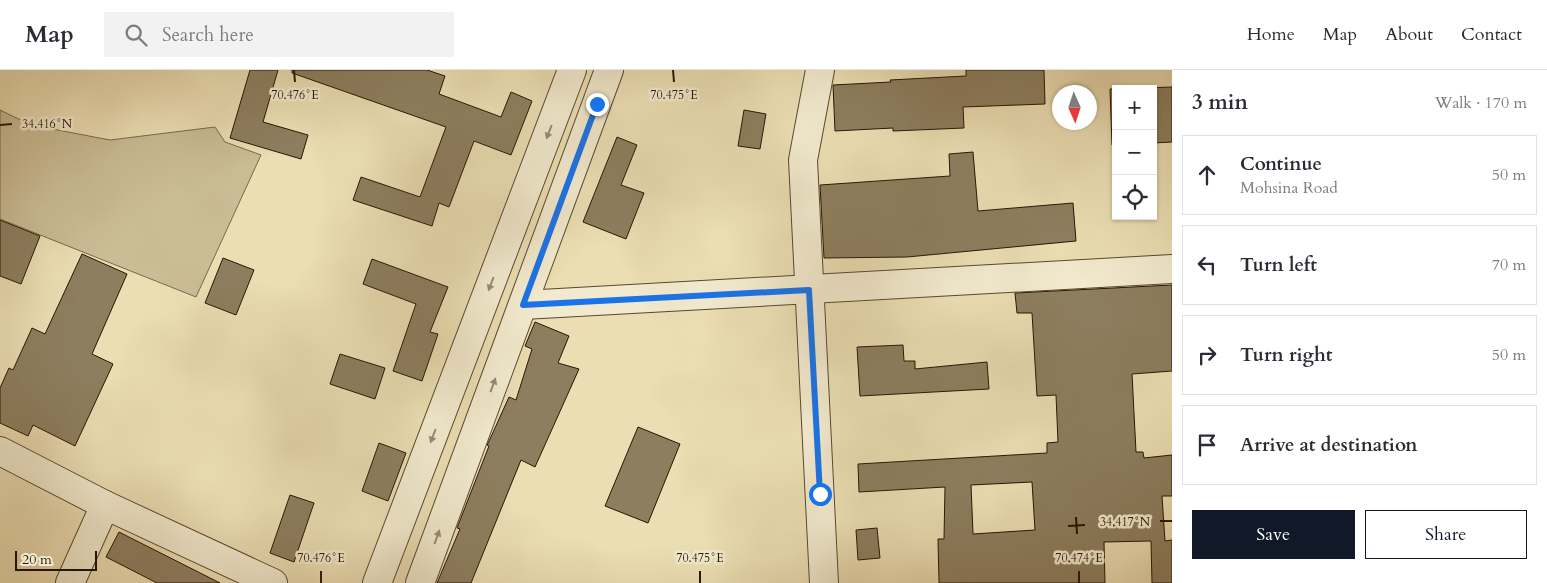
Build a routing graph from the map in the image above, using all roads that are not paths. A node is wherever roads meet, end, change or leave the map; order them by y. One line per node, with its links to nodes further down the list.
1 (608, 70): 4 (street)
2 (820, 70): 6 (street)
3 (568, 81): 4 (street); 8 (street, one-way to 8)
4 (597, 104): 7 (street)
5 (1172, 269): 6 (street)
6 (809, 290): 7 (street); 16 (street)
7 (523, 305): 9 (street)
8 (471, 338): 9 (street); 14 (street, one-way to 14)
9 (506, 351): 15 (street, one-way to 9)
10 (0, 451): 11 (street)
11 (104, 505): 12 (street); 13 (street)
12 (70, 583)
13 (273, 583)
14 (377, 583)
15 (420, 583)
16 (824, 583)

